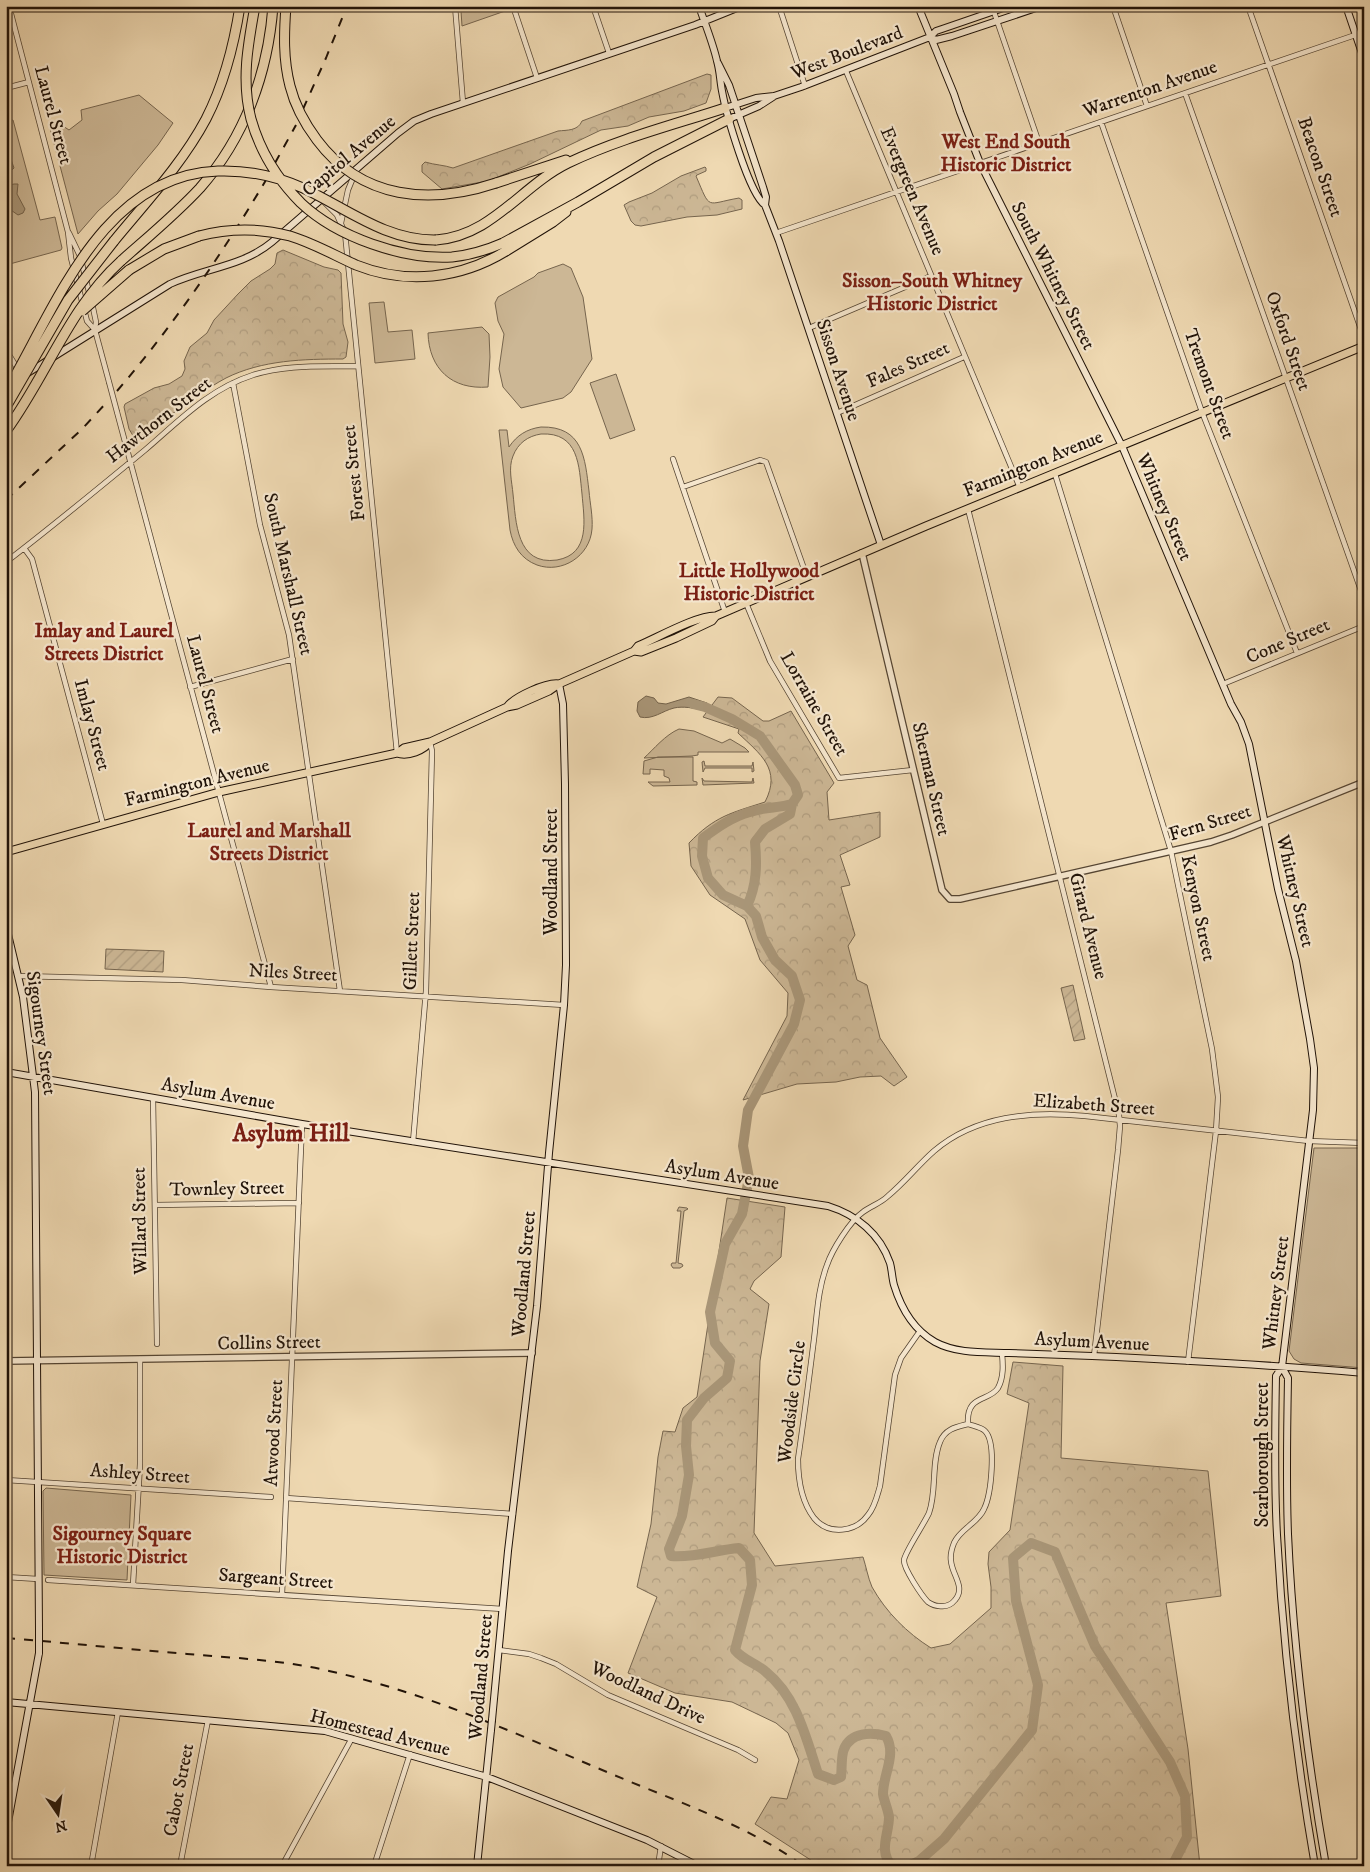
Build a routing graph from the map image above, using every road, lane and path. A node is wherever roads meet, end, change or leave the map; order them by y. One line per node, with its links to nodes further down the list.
1 (9, 6): 30 (street, Laurel Street)
2 (240, 6): 69 (highway, bridge)
3 (255, 6): 54 (highway, bridge)
4 (286, 6): 43 (highway, bridge)
5 (455, 6): 35 (street)
6 (513, 6): 29 (street)
7 (593, 6): 24 (street)
8 (699, 6): 19 (main road, Sisson Avenue)
9 (742, 6): 19 (main road, Capitol Avenue)
10 (779, 6): 31 (street)
11 (918, 6): 23 (main road, South Whitney Street)
12 (1009, 6): 18 (main road, West Boulevard)
13 (1042, 6): 20 (main road, West Boulevard)
14 (1113, 6): 37 (street)
15 (1248, 6): 27 (street, Beacon Street)
16 (1346, 6): 22 (main road)
17 (273, 9): 56 (highway, bridge)
18 (994, 12): 20 (street); 23 (main road, West Boulevard)
19 (704, 22): 24 (main road, Capitol Avenue); 26 (main road, Sisson Avenue)
20 (997, 22): 23 (main road, West Boulevard); 42 (street)
21 (1364, 32): 22 (street, Warrenton Avenue)
22 (1355, 34): 25 (main road); 27 (street, Warrenton Avenue)
23 (930, 37): 28 (main road, West Boulevard); 44 (main road, South Whitney Street)
24 (609, 54): 29 (main road, Capitol Avenue)
25 (1364, 59)
26 (718, 63): 36 (main road, Sisson Avenue); 38 (main road, Sisson Avenue)
27 (1269, 65): 33 (street, Warrenton Avenue); 59 (street, Beacon Street)
28 (846, 71): 31 (main road, West Boulevard); 48 (street, Evergreen Avenue)
29 (537, 78): 35 (main road, Capitol Avenue)
30 (29, 82): 32 (street); 52 (street, Laurel Street)
31 (805, 86): 34 (main road, West Boulevard)
32 (6, 88)
33 (1184, 93): 37 (street, Warrenton Avenue); 65 (street, Oxford Street)
34 (774, 96): 36 (main road, West Boulevard); 39 (main road, West Boulevard)
35 (463, 103): 45 (main road, Capitol Avenue)
36 (735, 104): 38 (main road, West Boulevard); 39 (main road, Sisson Avenue)
37 (1147, 106): 41 (street, Warrenton Avenue)
38 (726, 108): 40 (main road, Sisson Avenue); 43 (highway)
39 (738, 115): 40 (main road, West Boulevard); 46 (main road, Sisson Avenue)
40 (729, 119): 47 (main road, Sisson Avenue); 54 (highway)
41 (1100, 122): 42 (street, Warrenton Avenue); 70 (street, Tremont Street)
42 (1039, 143): 44 (street, Warrenton Avenue)
43 (590, 153): 68 (highway, bridge)
44 (980, 163): 48 (street, Warrenton Avenue); 73 (main road, South Whitney Street)
45 (358, 167): 49 (main road, Capitol Avenue); 51 (street)
46 (759, 175): 47 (main road); 50 (main road, Sisson Avenue)
47 (750, 178): 50 (main road, Sisson Avenue)
48 (895, 191): 53 (street, Warrenton Avenue); 55 (street, Evergreen Avenue)
49 (320, 200): 51 (street); 58 (main road, Capitol Avenue)
50 (765, 205): 53 (main road, Sisson Avenue)
51 (342, 222): 63 (street, Forest Street)
52 (68, 232): 58 (street, Laurel Street); 58 (street, Laurel Street)
53 (776, 233): 57 (main road, Sisson Avenue)
54 (504, 247): 56 (highway, bridge)
55 (931, 276): 57 (street); 62 (street, Evergreen Avenue)
56 (74, 318): 72 (highway, bridge)
57 (809, 328): 71 (main road, Sisson Avenue)
58 (95, 330): 64 (main road, Capitol Avenue); 75 (street, Laurel Street, bridge)
59 (1364, 338)
60 (1364, 346): 65 (main road, Farmington Avenue)
61 (6, 350): 64 (street)
62 (964, 357): 71 (street, Fales Street); 78 (street, Evergreen Avenue)
63 (358, 366): 66 (street, Hawthorn Street); 95 (street, Forest Street)
64 (22, 377): 67 (main road, Capitol Avenue)
65 (1285, 378): 70 (main road, Farmington Avenue); 85 (street, Oxford Street)
66 (233, 383): 75 (street, Hawthorn Street); 90 (street, South Marshall Street)
67 (6, 386)
68 (6, 392)
69 (6, 407)
70 (1202, 412): 73 (main road, Farmington Avenue); 89 (street, Tremont Street)
71 (837, 413): 80 (main road, Sisson Avenue)
72 (6, 431)
73 (1122, 446): 76 (main road, Farmington Avenue); 92 (main road, Whitney Street)
74 (673, 458): 77 (street)
75 (130, 461): 81 (street, Hawthorn Street); 93 (street, Laurel Street)
76 (1055, 474): 78 (main road, Farmington Avenue); 102 (street, Kenyon Street)
77 (683, 487): 84 (street); 87 (street)
78 (1020, 488): 79 (main road, Farmington Avenue)
79 (968, 509): 80 (main road, Farmington Avenue); 104 (street, Girard Avenue)
80 (882, 545): 82 (main road, Farmington Avenue)
81 (24, 548): 83 (street, Hawthorn Street); 101 (street, Imlay Street)
82 (862, 553): 84 (main road, Farmington Avenue); 96 (street, Sherman Street)
83 (6, 562)
84 (807, 577): 86 (main road, Farmington Avenue)
85 (1364, 599)
86 (746, 603): 87 (main road, Farmington Avenue); 96 (street, Lorraine Street)
87 (725, 612): 91 (main road, Farmington Avenue)
88 (1364, 626): 89 (street, Cone Street)
89 (1297, 653): 92 (street, Cone Street)
90 (293, 659): 93 (street); 97 (street, South Marshall Street)
91 (559, 684): 94 (main road, Farmington Avenue); 110 (main road, Woodland Street)
92 (1223, 684): 100 (main road, Whitney Street)
93 (190, 687): 99 (street, Laurel Street)
94 (430, 742): 95 (main road, Farmington Avenue); 109 (street, Gillett Street)
95 (397, 753): 97 (main road, Farmington Avenue)
96 (913, 770): 104 (street, Sherman Street)
97 (308, 773): 99 (main road, Farmington Avenue); 108 (street, South Marshall Street)
98 (1364, 782): 100 (street, Fern Street)
99 (218, 792): 101 (main road, Farmington Avenue); 107 (street, Laurel Street)
100 (1265, 821): 102 (street, Fern Street); 117 (main road, Whitney Street)
101 (102, 824): 103 (main road, Farmington Avenue)
102 (1171, 851): 104 (street, Fern Street); 116 (street, Kenyon Street)
103 (6, 852)
104 (1060, 876): 114 (street, Girard Avenue)
105 (6, 926): 106 (main road, Sigourney Street)
106 (19, 976): 107 (street, Niles Street); 112 (main road, Sigourney Street)
107 (271, 988): 108 (street, Niles Street)
108 (340, 991): 109 (street, Niles Street)
109 (425, 996): 110 (street, Niles Street); 118 (street, Gillett Street)
110 (564, 1005): 120 (main road, Woodland Street)
111 (6, 1072): 112 (main road, Asylum Avenue)
112 (34, 1077): 113 (main road, Asylum Avenue); 132 (main road, Sigourney Street)
113 (153, 1098): 115 (main road, Asylum Avenue); 122 (street, Willard Street)
114 (1120, 1120): 116 (street, Elizabeth Street); 123 (street, Elizabeth Street); 128 (street, Girard Avenue)
115 (302, 1124): 118 (main road, Asylum Avenue); 121 (street, Atwood Street)
116 (1216, 1131): 117 (street, Elizabeth Street); 133 (street, Kenyon Street)
117 (1309, 1141): 119 (street, Elizabeth Street); 134 (main road, Whitney Street)
118 (413, 1142): 120 (main road, Asylum Avenue)
119 (1364, 1143)
120 (548, 1162): 123 (main road, Asylum Avenue); 126 (main road, Woodland Street)
121 (299, 1203): 122 (street, Townley Street); 129 (street, Atwood Street)
122 (155, 1205): 125 (street, Willard Street)
123 (856, 1218): 124 (main road, Asylum Avenue); 124 (street, Woodside Circle)
124 (920, 1332): 127 (main road, Asylum Avenue)
125 (157, 1344)
126 (532, 1353): 129 (street, Collins Street); 144 (main road, Woodland Street)
127 (1002, 1353): 128 (main road, Asylum Avenue); 136 (street)
128 (1094, 1356): 133 (main road, Asylum Avenue)
129 (293, 1357): 130 (street, Collins Street); 143 (street, Atwood Street)
130 (140, 1359): 132 (street, Collins Street); 141 (street)
131 (6, 1361): 132 (street, Collins Street)
132 (36, 1361): 140 (main road, Sigourney Street)
133 (1188, 1362): 134 (main road, Asylum Avenue)
134 (1282, 1367): 135 (main road, Asylum Avenue); 137 (main road, Scarborough Street); 138 (main road, Scarborough Street)
135 (1364, 1373)
136 (968, 1424): 136 (street)
137 (1286, 1458): 138 (main road); 146 (main road, Scarborough Street)
138 (1274, 1459): 145 (main road, Scarborough Street)
139 (6, 1480): 140 (street, Ashley Street)
140 (38, 1483): 141 (street, Ashley Street); 148 (main road, Sigourney Street)
141 (138, 1489): 142 (street, Ashley Street); 150 (street)
142 (271, 1497)
143 (286, 1498): 144 (street); 151 (street, Atwood Street)
144 (513, 1514): 152 (main road, Woodland Street)
145 (1277, 1534): 146 (main road); 154 (main road, Scarborough Street)
146 (1288, 1534): 153 (main road, Scarborough Street)
147 (6, 1577): 148 (street)
148 (38, 1579): 157 (main road, Sigourney Street, bridge)
149 (48, 1580): 150 (street, Sargeant Street)
150 (133, 1585): 151 (street, Sargeant Street)
151 (282, 1595): 152 (street, Sargeant Street)
152 (503, 1609): 155 (main road, Woodland Street)
153 (1296, 1644): 154 (main road); 160 (main road, Scarborough Street)
154 (1284, 1645): 161 (main road, Scarborough Street)
155 (499, 1650): 164 (street, Woodland Drive); 165 (main road, Woodland Street, bridge)
156 (6, 1702): 157 (main road, Homestead Avenue)
157 (30, 1704): 158 (main road, Homestead Avenue); 166 (main road, Sigourney Street)
158 (118, 1712): 159 (main road, Homestead Avenue); 170 (street)
159 (208, 1719): 162 (main road, Homestead Avenue); 171 (street, Cabot Street)
160 (1305, 1734): 161 (main road); 167 (main road, Scarborough Street)
161 (1294, 1736): 168 (main road, Scarborough Street)
162 (352, 1738): 163 (main road, Homestead Avenue); 172 (street)
163 (410, 1754): 165 (main road, Homestead Avenue); 173 (street)
164 (755, 1760)
165 (487, 1777): 169 (main road, Homestead Avenue); 174 (main road, Woodland Street)
166 (6, 1833)
167 (1321, 1834): 168 (main road); 178 (main road, Scarborough Street)
168 (1310, 1836): 177 (main road, Scarborough Street)
169 (661, 1846): 175 (street); 176 (main road, Homestead Avenue)
170 (90, 1866)
171 (180, 1866)
172 (282, 1866)
173 (374, 1866)
174 (477, 1866)
175 (658, 1866)
176 (698, 1866)
177 (1315, 1866)
178 (1326, 1866)

